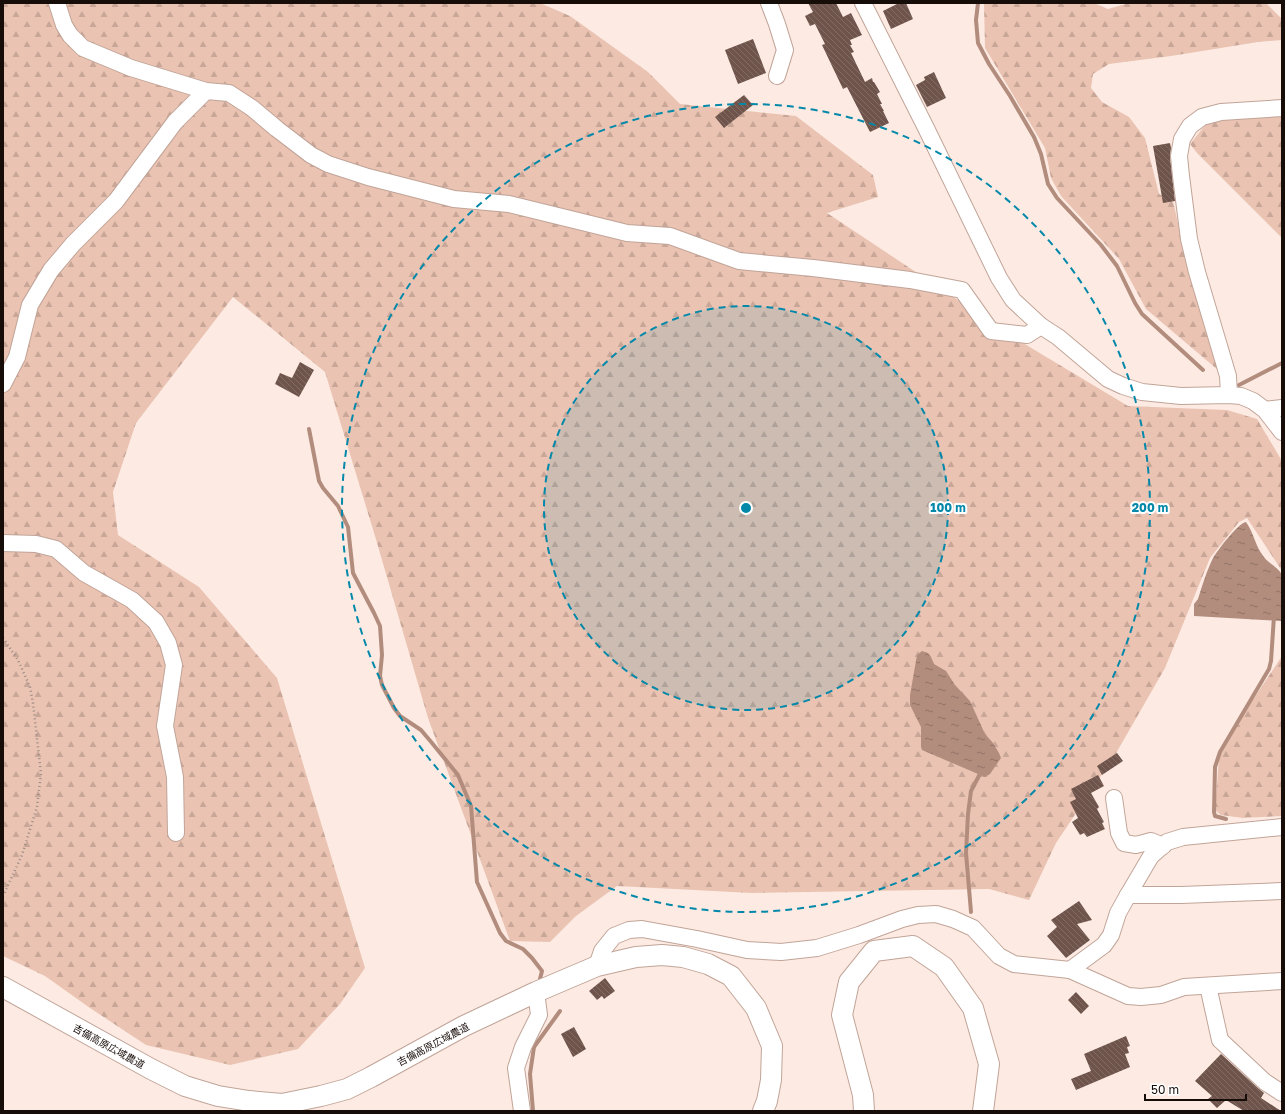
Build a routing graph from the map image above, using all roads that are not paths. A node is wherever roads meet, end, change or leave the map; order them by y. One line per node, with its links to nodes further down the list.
1 (57, 3): 5 (street)
2 (769, 3): 4 (street)
3 (863, 3): 7 (street)
4 (777, 76)
5 (206, 91): 7 (street); 8 (street)
6 (1282, 108): 9 (street)
7 (1041, 326): 9 (street)
8 (3, 384)
9 (1229, 395): 11 (street)
10 (1282, 408): 11 (street)
11 (1265, 410): 12 (street)
12 (1282, 432)
13 (3, 543): 16 (street)
14 (1114, 798): 17 (street)
15 (1282, 827): 17 (street)
16 (176, 833)
17 (1163, 846): 19 (street)
18 (1282, 891): 19 (street)
19 (1128, 895): 21 (street)
20 (597, 966): 21 (street); 25 (street, 吉備高原広域農道); 28 (street, 吉備高原広域農道)
21 (1070, 970): 23 (street)
22 (1282, 981): 23 (street)
23 (1208, 986): 26 (street)
24 (3, 988): 25 (street, 吉備高原広域農道)
25 (536, 992): 27 (street)
26 (1282, 1093)
27 (522, 1111)
28 (763, 1111)
29 (864, 1111): 30 (street)
30 (983, 1111)

